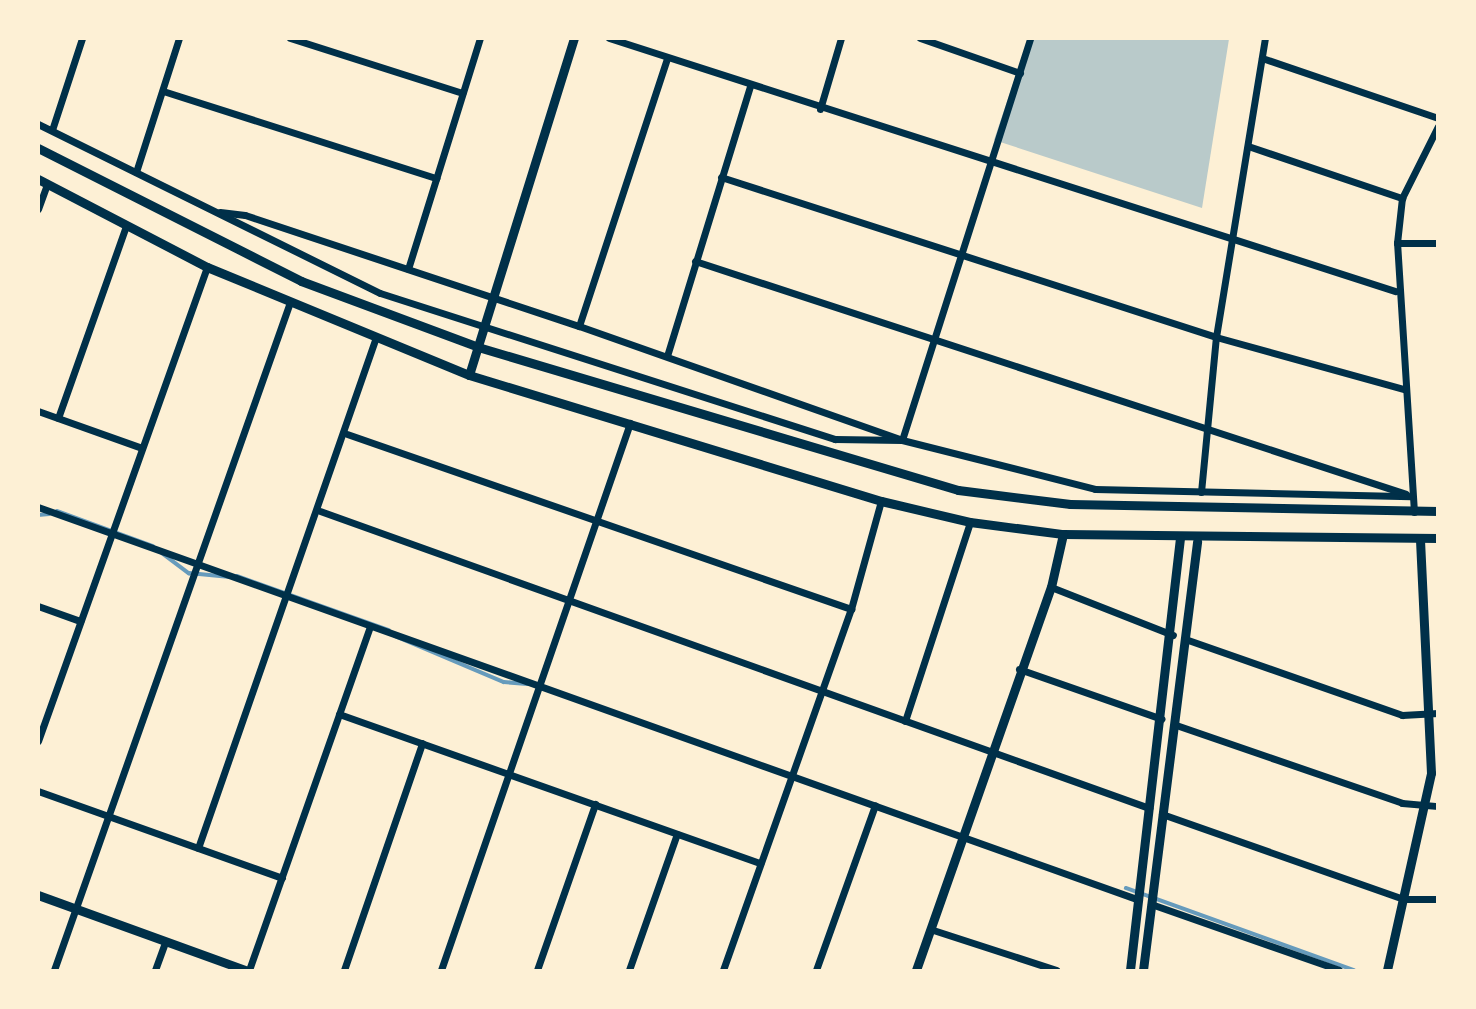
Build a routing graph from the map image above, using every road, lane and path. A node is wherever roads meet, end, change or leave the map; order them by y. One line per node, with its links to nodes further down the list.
1 (82, 38): 22 (street)
2 (179, 38): 16 (street)
3 (290, 38): 17 (street)
4 (480, 38): 17 (street)
5 (574, 38): 44 (street)
6 (609, 38): 13 (street)
7 (841, 38): 18 (street)
8 (920, 38): 11 (street)
9 (1030, 38): 14 (street)
10 (1265, 38): 12 (street)
11 (932, 40): 14 (street)
12 (1262, 58): 19 (street); 25 (street)
13 (667, 59): 15 (street); 46 (street)
14 (1020, 73): 27 (street)
15 (750, 86): 18 (street); 29 (street)
16 (163, 91): 28 (street); 30 (street)
17 (462, 93): 30 (street)
18 (820, 109): 27 (street)
19 (1437, 118)
20 (38, 124): 22 (street)
21 (1437, 126): 23 (street)
22 (52, 130): 28 (street)
23 (1428, 144): 24 (street); 32 (street)
24 (1437, 144)
25 (1248, 146): 32 (street); 36 (street)
26 (38, 148): 51 (street)
27 (992, 162): 36 (street); 39 (street)
28 (136, 172): 34 (street)
29 (721, 177): 39 (street); 40 (street)
30 (436, 178): 42 (street)
31 (43, 182): 33 (street); 35 (street)
32 (1402, 198): 37 (street)
33 (38, 209)
34 (216, 212): 42 (street); 47 (street)
35 (126, 226): 41 (street); 56 (street)
36 (1231, 238): 43 (street); 48 (street)
37 (1397, 243): 38 (street); 43 (street)
38 (1437, 243)
39 (965, 253): 48 (street); 50 (street)
40 (695, 261): 50 (street); 52 (street)
41 (207, 267): 45 (street); 61 (street)
42 (408, 269): 44 (street)
43 (1395, 291): 54 (street)
44 (492, 300): 46 (street); 47 (street)
45 (289, 305): 49 (street); 77 (street)
46 (579, 326): 52 (street)
47 (483, 328): 51 (street); 60 (street)
48 (1216, 337): 54 (street); 58 (street)
49 (375, 340): 53 (street); 59 (street)
50 (936, 342): 58 (street); 60 (street)
51 (478, 347): 53 (street); 68 (street)
52 (667, 356): 60 (street)
53 (469, 375): 57 (street)
54 (1404, 389): 63 (street)
55 (38, 411): 56 (street)
56 (58, 418): 61 (street)
57 (630, 423): 64 (street); 69 (street)
58 (1203, 428): 62 (street); 63 (street)
59 (346, 434): 67 (street); 69 (street)
60 (902, 440): 62 (street)
61 (142, 448): 71 (street)
62 (1200, 492): 63 (street)
63 (1411, 496): 68 (street)
64 (881, 501): 70 (street); 82 (street)
65 (38, 507): 71 (street)
66 (1437, 511): 68 (street)
67 (320, 512): 79 (street); 80 (street)
68 (1414, 512)
69 (600, 521): 80 (street); 82 (street)
70 (970, 522): 72 (street); 93 (street)
71 (111, 533): 77 (street); 83 (street)
72 (1063, 534): 73 (street); 78 (street)
73 (1180, 538): 76 (street); 85 (street)
74 (1437, 538): 75 (street)
75 (1420, 539): 76 (street); 91 (street)
76 (1197, 541): 86 (street)
77 (201, 565): 79 (street); 107 (street)
78 (1051, 587): 85 (street); 87 (street)
79 (289, 598): 84 (street); 110 (street)
80 (570, 601): 88 (street); 89 (street)
81 (38, 606): 83 (street)
82 (851, 609): 89 (street)
83 (80, 621): 95 (street)
84 (370, 627): 88 (street); 90 (street)
85 (1173, 635): 86 (street); 92 (street)
86 (1188, 640): 91 (street); 94 (street)
87 (1020, 669): 92 (street); 97 (street)
88 (541, 688): 98 (street); 99 (street)
89 (822, 691): 93 (street); 99 (street)
90 (339, 713): 96 (street); 112 (street)
91 (1434, 713): 103 (street)
92 (1162, 719): 94 (street); 105 (street)
93 (905, 721): 97 (street)
94 (1176, 725): 103 (street); 106 (street)
95 (38, 741)
96 (422, 743): 98 (street); 124 (street)
97 (990, 756): 105 (street); 109 (street)
98 (510, 774): 101 (street); 125 (street)
99 (792, 776): 102 (street); 111 (street)
100 (38, 791): 107 (street)
101 (595, 804): 108 (street); 126 (street)
102 (875, 806): 109 (street); 129 (street)
103 (1424, 806): 104 (street); 114 (street)
104 (1437, 806)
105 (1149, 808): 106 (street); 116 (street)
106 (1162, 814): 114 (street); 117 (street)
107 (110, 817): 110 (street); 118 (street)
108 (677, 834): 111 (street); 127 (street)
109 (962, 838): 116 (street); 119 (street)
110 (198, 848): 112 (street)
111 (760, 863): 128 (street)
112 (282, 878): 123 (street)
113 (38, 895): 118 (street)
114 (1403, 899): 115 (street); 135 (street)
115 (1437, 899)
116 (1139, 900): 117 (street); 132 (street)
117 (1151, 904): 133 (street); 134 (street)
118 (75, 908): 120 (street); 121 (street)
119 (930, 929): 130 (street); 131 (street)
120 (165, 942): 122 (street); 123 (street)
121 (54, 971)
122 (155, 971)
123 (247, 971)
124 (344, 971)
125 (441, 971)
126 (537, 971)
127 (629, 971)
128 (723, 971)
129 (817, 971)
130 (916, 971)
131 (1056, 971)
132 (1130, 971)
133 (1143, 971)
134 (1339, 971)
135 (1387, 971)

